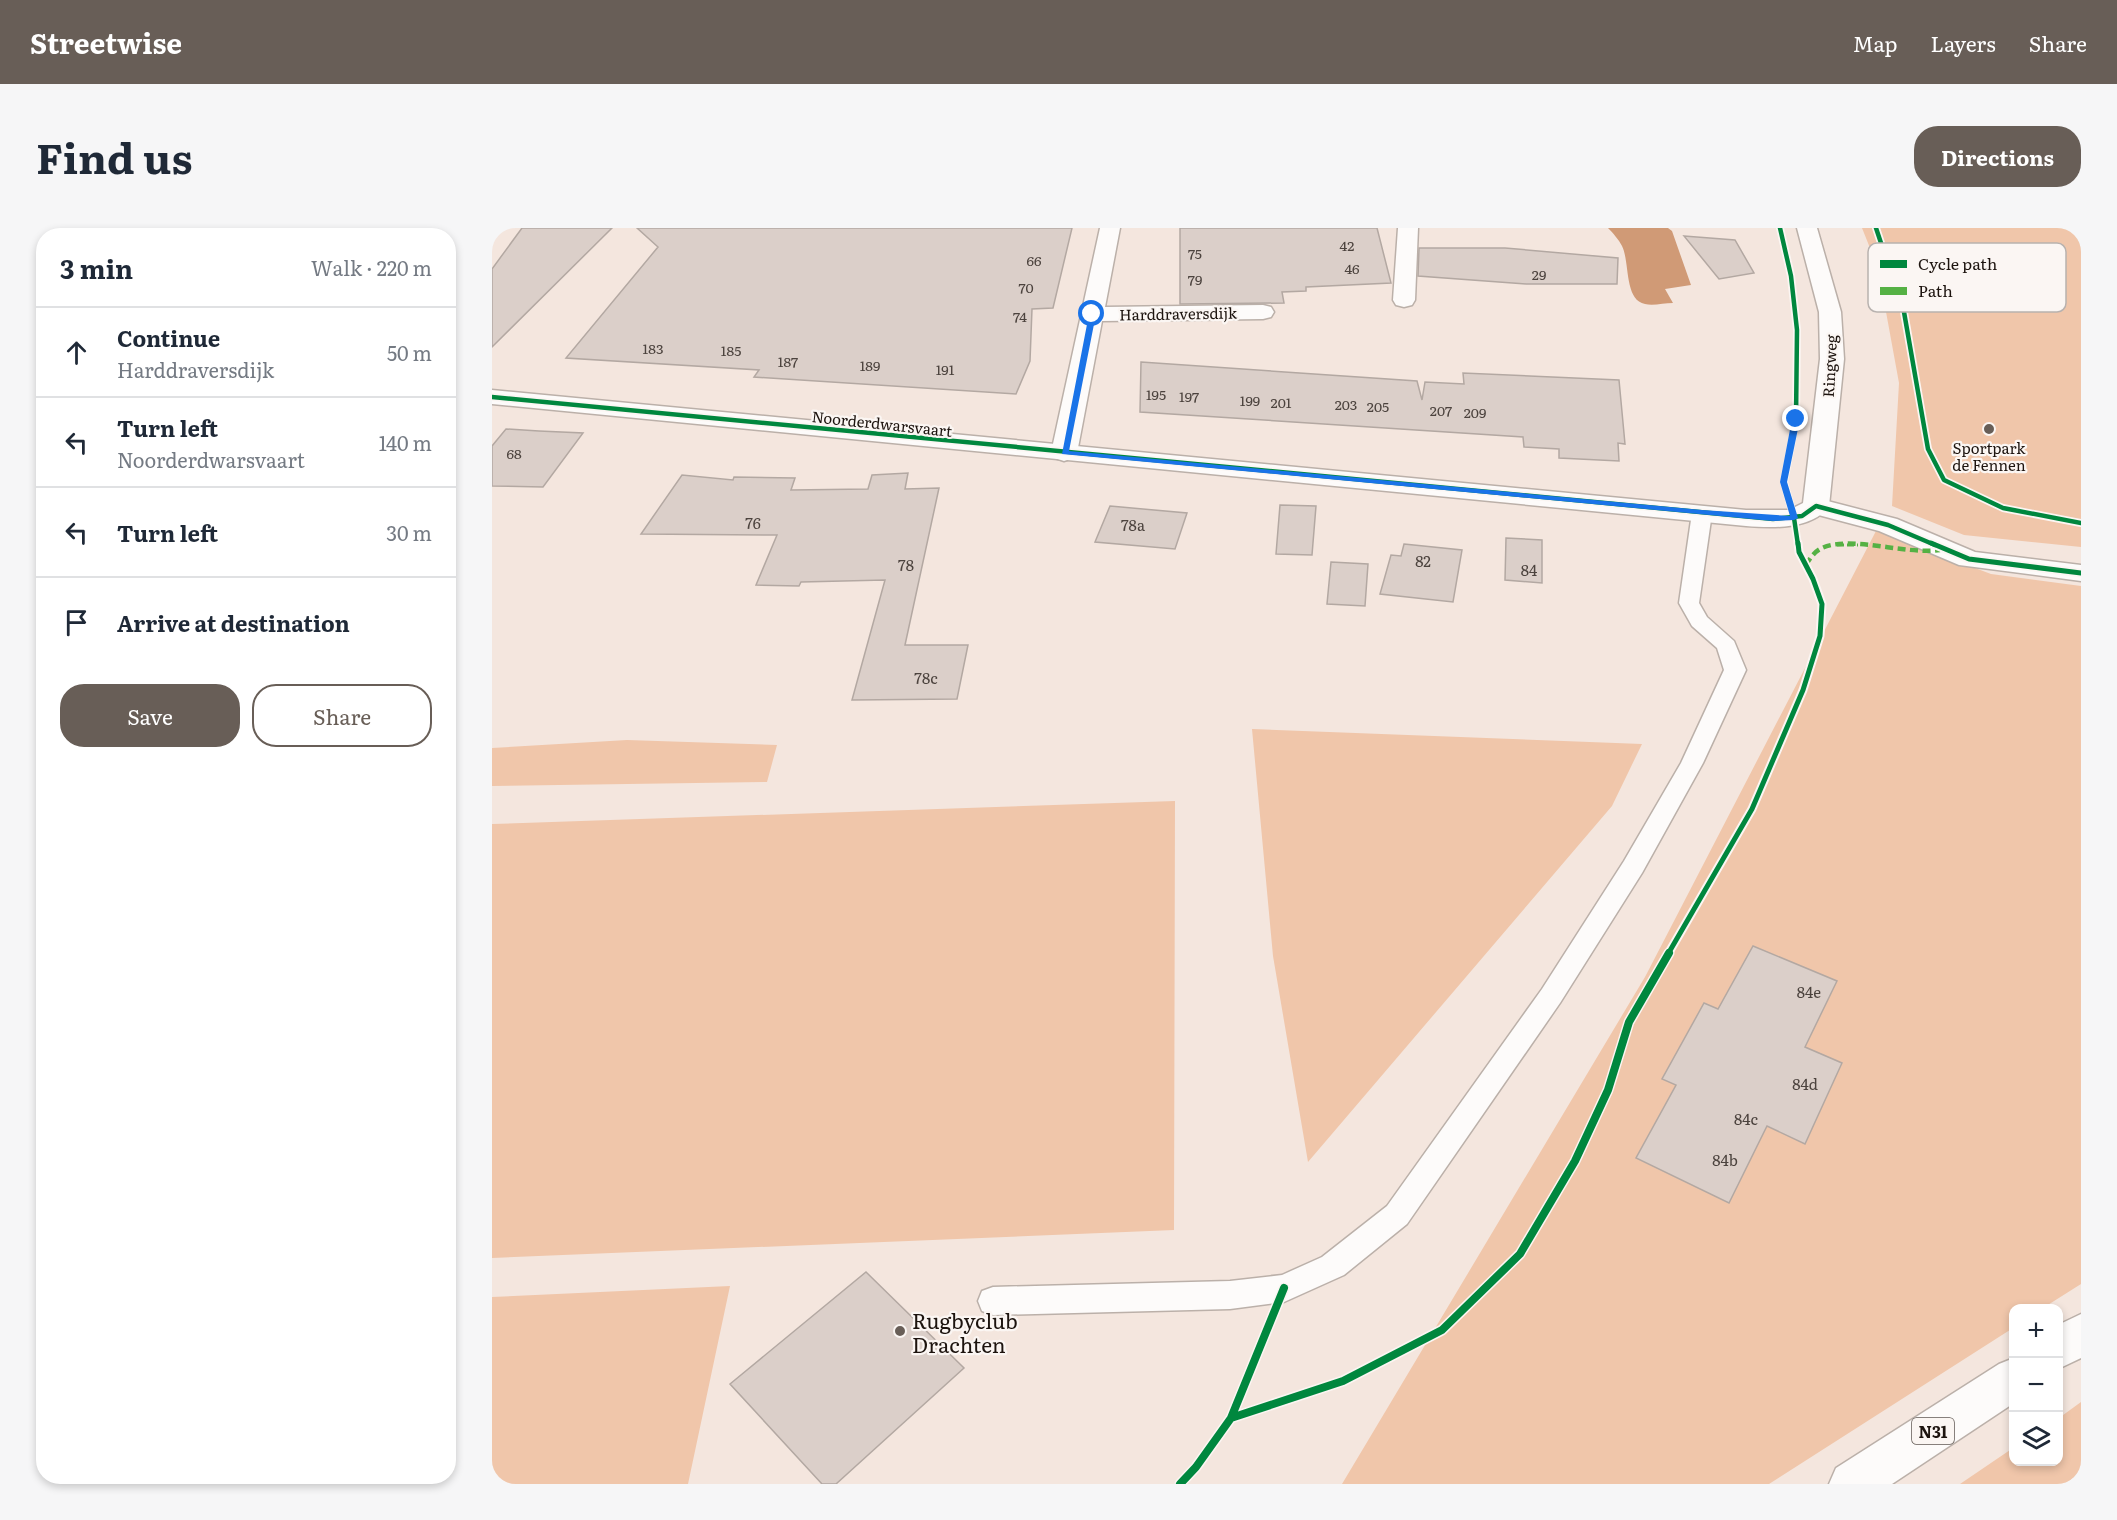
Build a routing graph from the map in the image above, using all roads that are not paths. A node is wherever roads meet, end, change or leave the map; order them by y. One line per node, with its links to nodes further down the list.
1 (1110, 228): 6 (main road, Harddraversdijk)
2 (1408, 228): 4 (main road)
3 (1807, 228): 9 (main road, Ringweg)
4 (1404, 300)
5 (1263, 312): 6 (main road, Harddraversdijk)
6 (1092, 314): 8 (main road, Harddraversdijk)
7 (492, 397): 8 (main road, Noorderdwarsvaart)
8 (1065, 453): 10 (main road, Noorderdwarsvaart)
9 (1816, 506): 10 (main road, Noorderdwarsvaart); 11 (main road)
10 (1702, 513): 12 (lane)
11 (2081, 573)
12 (993, 1301)
13 (2081, 1334): 14 (main road)
14 (2063, 1346)
15 (2009, 1381): 16 (main road, N31)
16 (1852, 1484)

